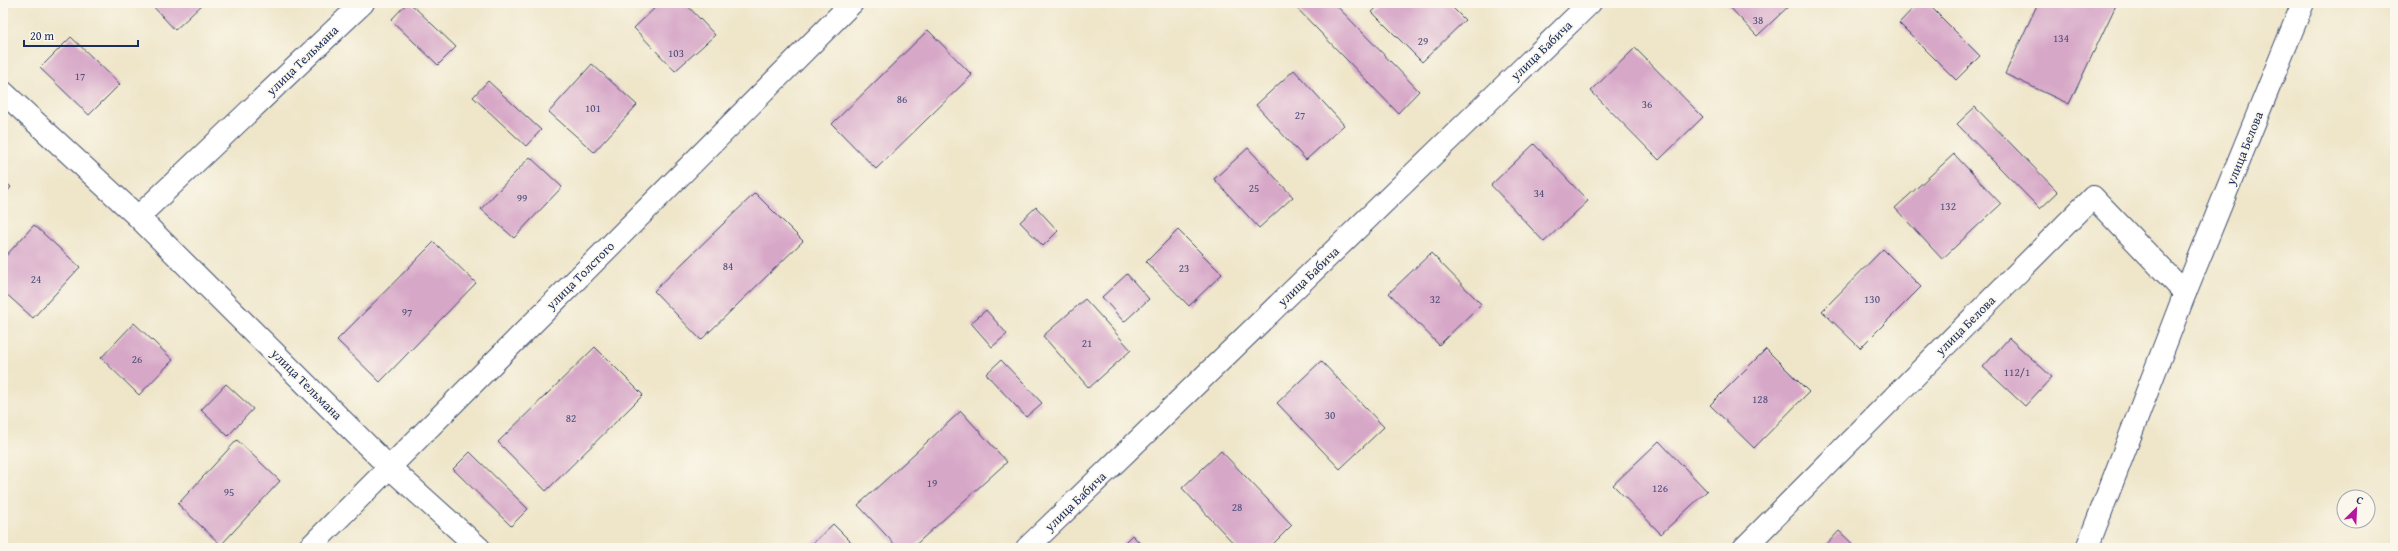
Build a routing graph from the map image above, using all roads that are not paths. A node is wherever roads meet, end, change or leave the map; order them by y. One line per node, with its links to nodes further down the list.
1 (363, 3): 6 (street, улица Тельмана)
2 (852, 3): 8 (street, улица Толстого)
3 (1590, 3): 11 (street, улица Бабича)
4 (2303, 3): 7 (street, улица Белова)
5 (3, 92): 6 (street, улица Тельмана)
6 (138, 217): 8 (street, улица Тельмана)
7 (2185, 293): 12 (street, улица Белова); 13 (street, улица Белова)
8 (389, 467): 9 (street, улица Толстого); 10 (street, улица Тельмана)
9 (309, 548)
10 (479, 548)
11 (1026, 548)
12 (1744, 548)
13 (2087, 548)

